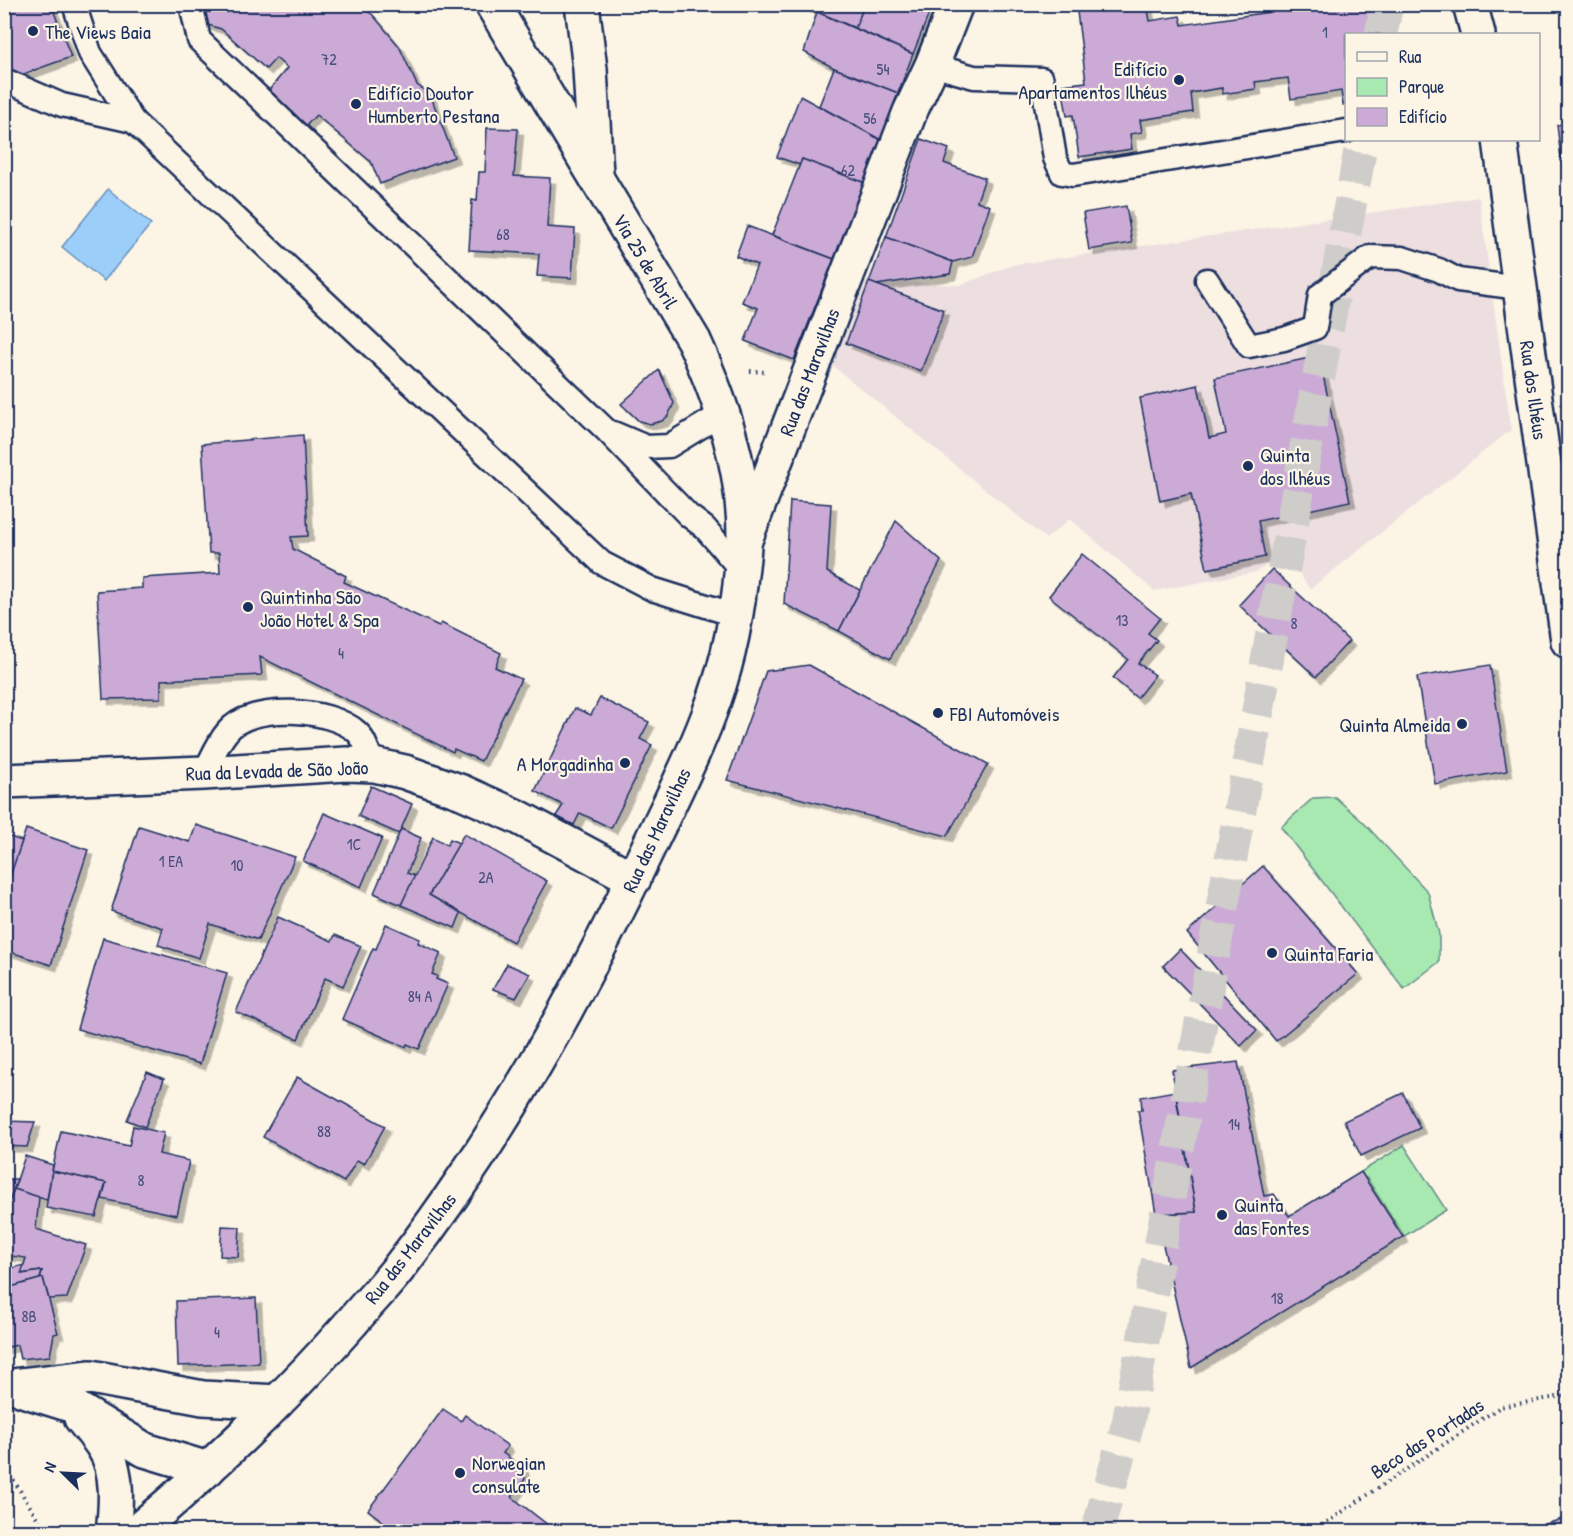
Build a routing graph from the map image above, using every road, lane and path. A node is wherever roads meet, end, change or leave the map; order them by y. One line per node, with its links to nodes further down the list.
1 (74, 4): 12 (lane)
2 (191, 4): 19 (lane)
3 (492, 4): 15 (street, Via 25 de Abril)
4 (582, 4): 15 (street)
5 (956, 4): 10 (street, Rua das Maravilhas)
6 (1470, 4): 8 (street)
7 (1492, 4): 9 (street)
8 (1478, 33)
9 (1492, 33)
10 (932, 65): 13 (lane); 21 (street, Rua das Maravilhas)
11 (7, 81): 12 (lane)
12 (133, 121): 22 (lane)
13 (1345, 131)
14 (1500, 141): 17 (street, Rua dos Ilhéus)
15 (596, 178): 18 (street, Via 25 de Abril)
16 (1207, 280): 17 (lane)
17 (1520, 288): 20 (street, Rua dos Ilhéus)
18 (723, 413): 19 (lane); 21 (street, Via 25 de Abril)
19 (606, 430): 21 (lane)
20 (1561, 536): 23 (street, Rua dos Ilhéus)
21 (743, 555): 22 (street, Rua das Maravilhas)
22 (735, 615): 27 (street, Rua das Maravilhas)
23 (1569, 641)
24 (374, 765): 25 (street, Rua da Levada de São João); 25 (lane); 27 (street, Rua da Levada de São João)
25 (204, 773): 26 (street, Rua da Levada de São João)
26 (4, 781)
27 (634, 879): 30 (street, Rua das Maravilhas)
28 (7, 1387): 30 (street); 31 (street)
29 (1569, 1395): 37 (path, Beco das Portadas)
30 (277, 1402): 33 (street, Rua das Maravilhas)
31 (71, 1405): 33 (street); 35 (street)
32 (4, 1465): 34 (path)
33 (208, 1469): 36 (street, Rua das Maravilhas)
34 (46, 1532)
35 (113, 1532)
36 (136, 1532)
37 (1312, 1532)

